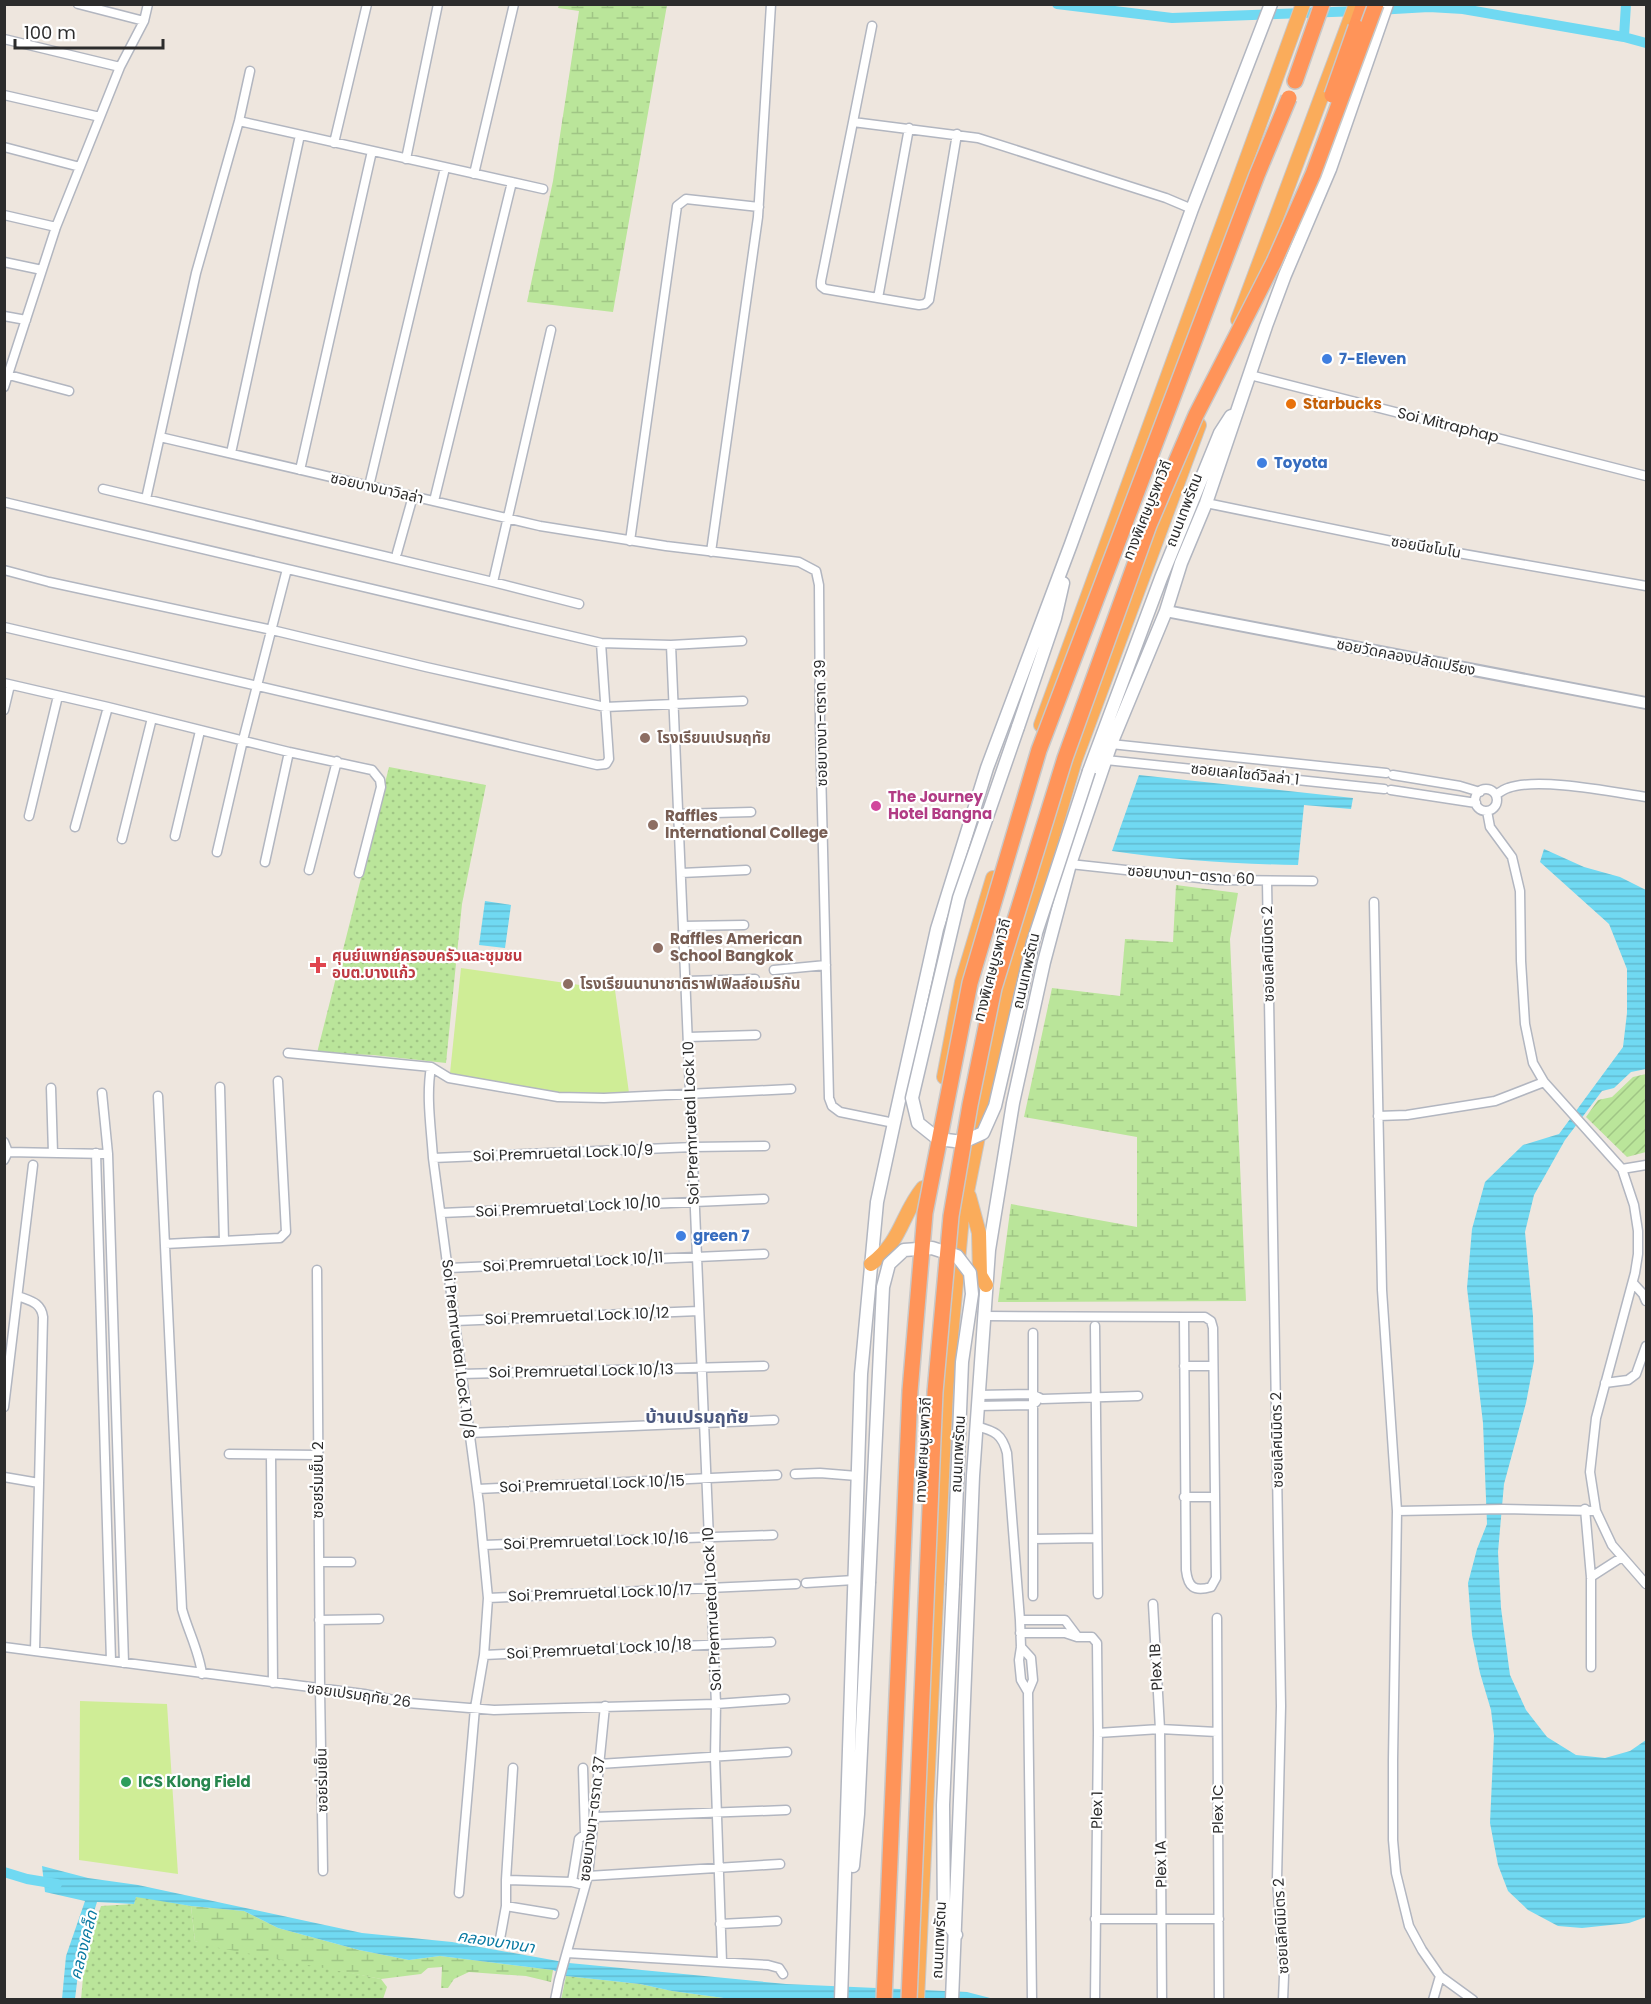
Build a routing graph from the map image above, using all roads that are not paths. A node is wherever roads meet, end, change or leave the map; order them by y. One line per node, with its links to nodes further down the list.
1 (78, 4): 13 (street)
2 (148, 4): 13 (street)
3 (367, 4): 28 (street)
4 (438, 4): 31 (street)
5 (514, 4): 34 (street)
6 (771, 4): 37 (street)
7 (1271, 4): 38 (main road)
8 (1303, 4): 150 (highway)
9 (1322, 4): 19 (highway)
10 (1360, 4): 14 (highway, ทางพิเศษบูรพาวิถี)
11 (1388, 4): 12 (main road, ถนนเทพรัตน)
12 (1379, 12): 48 (main road, ถนนเทพรัตน); 296 (highway, bridge)
13 (144, 21): 17 (street)
14 (1353, 24): 151 (highway, ถนนเทพรัตน); 295 (highway, ทางพิเศษบูรพาวิถี, bridge)
15 (872, 26): 24 (street)
16 (4, 39): 17 (street)
17 (120, 68): 22 (street)
18 (250, 71): 23 (street)
19 (1295, 81)
20 (4, 95): 22 (street)
21 (1289, 98): 294 (highway, ทางพิเศษบูรพาวิถี, bridge)
22 (100, 117): 32 (street)
23 (239, 121): 27 (street); 52 (street)
24 (853, 122): 25 (street); 43 (street)
25 (909, 129): 26 (street); 43 (street)
26 (957, 134): 38 (street); 43 (street)
27 (300, 135): 28 (street); 53 (street)
28 (334, 143): 30 (street)
29 (4, 147): 32 (street)
30 (372, 151): 31 (street); 54 (street)
31 (405, 159): 33 (street)
32 (80, 166): 40 (street)
33 (445, 168): 34 (street); 56 (street)
34 (474, 174): 35 (street)
35 (512, 182): 36 (street); 60 (street)
36 (543, 189)
37 (759, 207): 65 (street); 67 (street)
38 (1192, 209): 66 (main road)
39 (4, 214): 40 (street)
40 (56, 227): 42 (street)
41 (4, 262): 42 (street)
42 (42, 270): 45 (street)
43 (878, 298)
44 (4, 316): 45 (street)
45 (26, 320): 47 (street)
46 (551, 330): 63 (street)
47 (6, 374): 49 (street); 50 (street)
48 (1250, 375): 51 (main road, ถนนเทพรัตน); 55 (street, Soi Mitraphap)
49 (4, 387)
50 (69, 391)
51 (1242, 397): 62 (main road, ถนนเทพรัตน); 66 (main road, bridge)
52 (160, 437): 53 (street, ซอยบางนาวิลล่า); 59 (street)
53 (231, 453): 54 (street, ซอยบางนาวิลล่า)
54 (300, 470): 56 (street, ซอยบางนาวิลล่า)
55 (1647, 476)
56 (369, 486): 58 (street, ซอยบางนาวิลล่า)
57 (103, 489): 59 (street)
58 (412, 496): 60 (street, ซอยบางนาวิลล่า); 68 (street)
59 (146, 499): 71 (street)
60 (434, 501): 63 (street, ซอยบางนาวิลล่า)
61 (4, 502): 69 (street)
62 (1206, 503): 72 (street, ซอยนีชโมโน); 74 (main road, ถนนเทพรัตน)
63 (507, 518): 64 (street, ซอยบางนาวิลล่า); 71 (street)
64 (595, 535): 65 (street, ซอยบางนา-ตราด 39)
65 (630, 541): 67 (street, ซอยบางนา-ตราด 39)
66 (1071, 544): 138 (main road)
67 (711, 552): 121 (street, ซอยบางนา-ตราด 39)
68 (397, 553)
69 (287, 569): 76 (street); 78 (street)
70 (4, 570): 76 (street)
71 (493, 582): 73 (street)
72 (1647, 586)
73 (579, 604)
74 (1166, 611): 84 (street, ซอยวัดคลองปลัดเปรียง); 92 (main road, ถนนเทพรัตน)
75 (4, 627): 81 (street)
76 (272, 630): 81 (street); 87 (street)
77 (742, 641): 79 (street)
78 (601, 643): 79 (street); 87 (street)
79 (671, 645): 85 (street, Soi Premruetal Lock 10)
80 (7, 684): 82 (street); 88 (street)
81 (257, 685): 87 (street); 91 (street)
82 (58, 696): 86 (street); 105 (street)
83 (743, 701): 85 (street)
84 (1647, 702)
85 (673, 705): 87 (street); 104 (street, Soi Premruetal Lock 10)
86 (108, 707): 89 (street); 106 (street)
87 (605, 707)
88 (4, 710)
89 (152, 718): 90 (street); 108 (street)
90 (200, 731): 91 (street); 107 (street)
91 (243, 740): 93 (street); 109 (street)
92 (1111, 744): 94 (main road, ถนนเทพรัตน); 96 (street, ซอยเลคไซด์วิลล่า 1)
93 (289, 753): 95 (street); 110 (street)
94 (1106, 760): 97 (street, ซอยเลคไซด์วิลล่า 1); 111 (main road, ถนนเทพรัตน)
95 (337, 762): 112 (street); 114 (street)
96 (1405, 777): 97 (street); 98 (street, ซอยเลคไซด์วิลล่า 1)
97 (1402, 792): 101 (street, ซอยเลคไซด์วิลล่า 1)
98 (1480, 792): 99 (street, ซอยเลคไซด์วิลล่า 1); 101 (street)
99 (1496, 795): 100 (street); 102 (street)
100 (1647, 797)
101 (1476, 803): 102 (street, ซอยเลคไซด์วิลล่า 1)
102 (1487, 811): 130 (street)
103 (751, 813): 104 (street)
104 (678, 814): 115 (street, Soi Premruetal Lock 10)
105 (29, 816)
106 (75, 827)
107 (175, 836)
108 (122, 839)
109 (217, 852)
110 (265, 862)
111 (1070, 864): 116 (street, ซอยบางนา-ตราด 60); 164 (main road, ถนนเทพรัตน)
112 (309, 870)
113 (746, 870): 115 (street)
114 (359, 873)
115 (681, 873): 120 (street, Soi Premruetal Lock 10)
116 (1267, 881): 117 (street, ซอยบางนา-ตราด 60); 301 (street, ซอยเลิศนิมิตร 2)
117 (1313, 881)
118 (1374, 902): 137 (street)
119 (744, 925): 120 (street)
120 (683, 926): 124 (street, Soi Premruetal Lock 10)
121 (826, 965): 122 (street); 138 (street, ซอยบางนา-ตราด 39)
122 (774, 970)
123 (755, 979): 124 (street)
124 (686, 981): 126 (street, Soi Premruetal Lock 10)
125 (756, 1035): 126 (street)
126 (688, 1037): 135 (street, Soi Premruetal Lock 10)
127 (288, 1053): 128 (street)
128 (431, 1067): 135 (street); 145 (street, Soi Premruetal Lock 10/8)
129 (278, 1081): 155 (street)
130 (1544, 1082): 137 (street); 149 (street)
131 (220, 1087): 155 (street)
132 (51, 1088): 142 (street)
133 (791, 1089): 135 (street)
134 (102, 1093): 144 (street)
135 (690, 1093): 141 (street, Soi Premruetal Lock 10)
136 (158, 1096): 156 (street)
137 (1378, 1116): 210 (street)
138 (894, 1123): 159 (main road)
139 (4, 1142): 146 (street)
140 (765, 1146): 141 (street, Soi Premruetal Lock 10/9)
141 (693, 1147): 145 (street, Soi Premruetal Lock 10/9); 153 (street, Soi Premruetal Lock 10)
142 (53, 1153): 143 (street); 146 (street)
143 (96, 1154): 144 (street); 165 (street)
144 (108, 1154): 163 (street)
145 (433, 1158): 154 (street, Soi Premruetal Lock 10/8)
146 (6, 1159)
147 (33, 1165): 166 (street)
148 (1647, 1165): 149 (street)
149 (1622, 1169): 162 (street)
150 (923, 1188): 159 (highway); 293 (highway)
151 (968, 1188): 164 (highway); 297 (highway, ถนนเทพรัตน)
152 (764, 1199): 153 (street, Soi Premruetal Lock 10/10)
153 (694, 1201): 154 (street, Soi Premruetal Lock 10/10); 158 (street, Soi Premruetal Lock 10)
154 (441, 1213): 160 (street, Soi Premruetal Lock 10/8)
155 (224, 1241): 156 (street)
156 (165, 1244): 248 (street)
157 (764, 1254): 158 (street, Soi Premruetal Lock 10/11)
158 (698, 1256): 160 (street, Soi Premruetal Lock 10/11); 168 (street, Soi Premruetal Lock 10)
159 (871, 1264): 199 (main road)
160 (448, 1268): 171 (street, Soi Premruetal Lock 10/8)
161 (316, 1270): 196 (street, ซอยร่มเย็น 2)
162 (1632, 1283): 167 (street); 180 (street)
163 (112, 1285): 165 (street); 185 (street)
164 (986, 1285): 169 (main road, ถนนเทพรัตน)
165 (99, 1286): 184 (street)
166 (18, 1296): 189 (street); 202 (street)
167 (1647, 1301)
168 (699, 1311): 171 (street, Soi Premruetal Lock 10/12); 178 (street, Soi Premruetal Lock 10)
169 (984, 1316): 170 (street); 187 (main road, ถนนเทพรัตน)
170 (1184, 1317): 176 (street); 177 (street)
171 (455, 1321): 179 (street, Soi Premruetal Lock 10/8)
172 (1095, 1326): 182 (street)
173 (1033, 1333): 181 (street)
174 (1647, 1346): 180 (street)
175 (764, 1366): 178 (street, Soi Premruetal Lock 10/13)
176 (1184, 1366): 177 (street); 204 (street)
177 (1213, 1366): 205 (street)
178 (702, 1368): 179 (street, Soi Premruetal Lock 10/13); 191 (street, Soi Premruetal Lock 10)
179 (461, 1374): 193 (street, Soi Premruetal Lock 10/8)
180 (1605, 1383): 209 (street)
181 (1032, 1394): 186 (street); 187 (street); 188 (street)
182 (1095, 1396): 183 (street); 186 (street); 213 (street)
183 (1138, 1396)
184 (103, 1399): 185 (street); 208 (street)
185 (115, 1399): 206 (street)
186 (1042, 1399): 188 (street)
187 (978, 1401): 188 (street); 192 (main road, ถนนเทพรัตน)
188 (1032, 1405): 214 (street)
189 (4, 1407)
190 (774, 1420): 191 (street)
191 (705, 1423): 193 (street); 201 (street, Soi Premruetal Lock 10)
192 (976, 1426): 234 (street); 283 (main road, ถนนเทพรัตน)
193 (469, 1433): 203 (street, Soi Premruetal Lock 10/8)
194 (229, 1454): 195 (street)
195 (271, 1455): 196 (street); 249 (street)
196 (318, 1455): 217 (street, ซอยร่มเย็น 2)
197 (795, 1474): 199 (street)
198 (777, 1475): 201 (street, Soi Premruetal Lock 10/15)
199 (857, 1476): 222 (main road)
200 (4, 1477): 202 (street)
201 (707, 1479): 203 (street, Soi Premruetal Lock 10/15); 212 (street, Soi Premruetal Lock 10)
202 (39, 1483): 241 (street)
203 (477, 1489): 215 (street, Soi Premruetal Lock 10/8)
204 (1184, 1497): 205 (street); 205 (street)
205 (1215, 1497)
206 (119, 1509): 208 (street); 220 (street)
207 (1585, 1509): 209 (street); 210 (street); 221 (street)
208 (106, 1510): 219 (street)
209 (1596, 1511): 216 (street)
210 (1397, 1512): 288 (street)
211 (773, 1535): 212 (street, Soi Premruetal Lock 10/16)
212 (708, 1536): 215 (street, Soi Premruetal Lock 10/16); 226 (street, Soi Premruetal Lock 10)
213 (1097, 1538): 214 (street); 227 (street)
214 (1032, 1539): 228 (street)
215 (484, 1545): 229 (street, Soi Premruetal Lock 10/8)
216 (1622, 1557): 221 (street); 225 (street)
217 (319, 1562): 218 (street); 233 (street, ซอยร่มเย็น 2)
218 (351, 1562)
219 (108, 1575): 220 (street); 243 (street)
220 (121, 1575): 244 (street)
221 (1591, 1577): 246 (street)
222 (854, 1580): 223 (street); 277 (main road)
223 (806, 1583)
224 (796, 1584): 226 (street, Soi Premruetal Lock 10/17)
225 (1647, 1584)
226 (711, 1588): 229 (street, Soi Premruetal Lock 10/17); 238 (street, Soi Premruetal Lock 10)
227 (1098, 1594)
228 (1033, 1596)
229 (489, 1598): 242 (street, Soi Premruetal Lock 10/8)
230 (1153, 1604): 256 (street, Plex 1B)
231 (1217, 1618): 257 (street, Plex 1C)
232 (379, 1619): 233 (street)
233 (319, 1620): 250 (street, ซอยร่มเย็น 2)
234 (1020, 1620): 235 (street); 236 (street)
235 (1020, 1633): 236 (street); 240 (street)
236 (1077, 1637): 258 (street, Plex 1)
237 (771, 1642): 238 (street, Soi Premruetal Lock 10/18)
238 (714, 1643): 242 (street, Soi Premruetal Lock 10/18); 253 (street, Soi Premruetal Lock 10)
239 (4, 1647): 241 (street, ซอยเปรมฤทัย 26)
240 (1021, 1647): 245 (street); 247 (street)
241 (35, 1651): 243 (street, ซอยเปรมฤทัย 26)
242 (484, 1655): 255 (street, Soi Premruetal Lock 10/8)
243 (111, 1661): 244 (street, ซอยเปรมฤทัย 26)
244 (124, 1663): 248 (street, ซอยเปรมฤทัย 26)
245 (1031, 1666): 247 (street); 251 (street)
246 (1591, 1667)
247 (1020, 1668): 251 (street)
248 (202, 1674): 249 (street, ซอยเปรมฤทัย 26)
249 (273, 1683): 250 (street, ซอยเปรมฤทัย 26)
250 (320, 1689): 255 (street, ซอยเปรมฤทัย 26); 269 (street, ซอยร่มเย็น)
251 (1028, 1692): 290 (street)
252 (785, 1699): 253 (street, ซอยเปรมฤทัย 26)
253 (716, 1704): 254 (street, ซอยเปรมฤทัย 26); 260 (street, Soi Premruetal Lock 10)
254 (604, 1706): 255 (street, ซอยเปรมฤทัย 26); 261 (street, ซอยบางนา-ตราด 37)
255 (475, 1708): 274 (street, Soi Premruetal Lock 10/8)
256 (1160, 1729): 257 (street); 258 (street); 280 (street, Plex 1A)
257 (1217, 1732): 279 (street, Plex 1C)
258 (1098, 1733): 278 (street, Plex 1)
259 (787, 1752): 260 (street)
260 (715, 1758): 261 (street); 265 (street, Soi Premruetal Lock 10)
261 (599, 1764): 266 (street, ซอยบางนา-ตราด 37)
262 (513, 1768): 271 (street)
263 (584, 1768): 272 (street)
264 (786, 1810): 265 (street)
265 (717, 1812): 266 (street); 268 (street, Soi Premruetal Lock 10)
266 (595, 1817): 270 (street, ซอยบางนา-ตราด 37)
267 (780, 1864): 268 (street)
268 (719, 1869): 270 (street); 282 (street, Soi Premruetal Lock 10)
269 (323, 1872)
270 (588, 1876): 273 (street, ซอยบางนา-ตราด 37)
271 (506, 1880): 272 (street); 275 (street)
272 (572, 1882): 273 (street)
273 (584, 1885): 285 (street, ซอยบางนา-ตราด 37)
274 (459, 1893)
275 (506, 1906): 276 (street); 284 (street)
276 (554, 1914)
277 (844, 1918): 283 (main road, bridge); 292 (main road)
278 (1095, 1919): 280 (street); 298 (street, Plex 1)
279 (1219, 1919): 280 (street); 300 (street, Plex 1C)
280 (1161, 1920): 299 (street, Plex 1A)
281 (777, 1921): 282 (street)
282 (720, 1924): 286 (street, Soi Premruetal Lock 10)
283 (956, 1935): 289 (main road, ถนนเทพรัตน)
284 (500, 1939)
285 (566, 1955): 286 (street); 291 (street, ซอยบางนา-ตราด 37)
286 (722, 1962): 287 (street)
287 (783, 1974)
288 (1440, 1976): 302 (street); 303 (street)
289 (952, 1993)
290 (1032, 1999)
291 (555, 2000)
292 (841, 2000)
293 (877, 2000)
294 (884, 2000)
295 (900, 2000)
296 (909, 2000)
297 (917, 2000)
298 (1095, 2000)
299 (1162, 2000)
300 (1219, 2000)
301 (1283, 2000)
302 (1433, 2000)
303 (1473, 2000)

